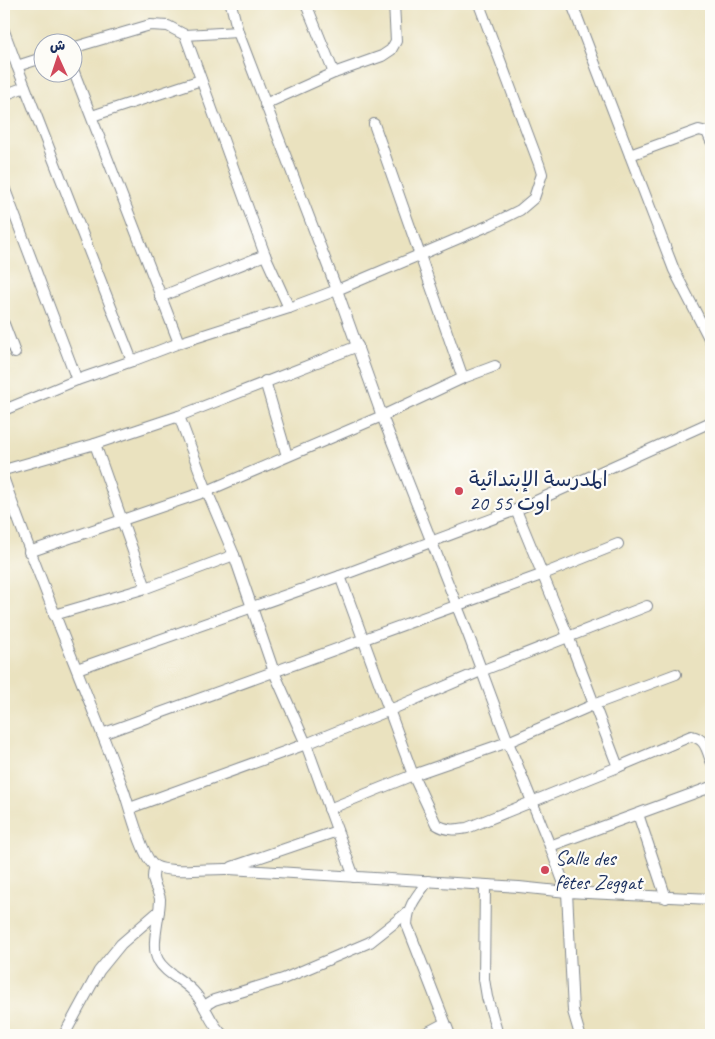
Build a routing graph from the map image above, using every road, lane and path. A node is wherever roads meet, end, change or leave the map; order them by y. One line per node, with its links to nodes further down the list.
1 (231, 4): 7 (street)
2 (306, 4): 12 (street)
3 (394, 4): 12 (street)
4 (479, 4): 24 (street)
5 (572, 4): 21 (street)
6 (4, 31): 11 (street)
7 (238, 32): 8 (street); 17 (street)
8 (185, 34): 9 (street); 13 (street)
9 (82, 45)
10 (32, 61): 11 (street)
11 (17, 66): 15 (street)
12 (334, 73): 17 (street)
13 (202, 80): 18 (street); 23 (street)
14 (78, 82): 18 (street)
15 (25, 87): 16 (street); 33 (street)
16 (4, 95)
17 (266, 104): 25 (street)
18 (92, 116): 26 (street)
19 (374, 124): 24 (street)
20 (711, 141): 21 (street)
21 (630, 155): 29 (street)
22 (4, 187): 36 (street)
23 (265, 255): 26 (street); 27 (street)
24 (420, 256): 25 (street); 35 (street)
25 (337, 290): 27 (street); 31 (street)
26 (160, 297): 30 (street)
27 (288, 308): 30 (street)
28 (4, 324): 32 (street)
29 (711, 342)
30 (179, 343): 33 (street)
31 (358, 346): 37 (street); 40 (street)
32 (15, 353)
33 (132, 361): 36 (street)
34 (495, 366): 35 (street)
35 (463, 378): 40 (street)
36 (77, 380): 38 (street)
37 (265, 381): 39 (street); 43 (street)
38 (4, 410)
39 (179, 416): 42 (street); 46 (street)
40 (382, 416): 43 (street); 49 (street)
41 (711, 422): 47 (street)
42 (95, 444): 44 (street); 48 (street)
43 (287, 456): 46 (street)
44 (4, 470)
45 (4, 480): 51 (street)
46 (207, 491): 48 (street); 52 (street)
47 (516, 510): 49 (street); 53 (street)
48 (122, 521): 51 (street); 55 (street)
49 (432, 541): 54 (street); 56 (street)
50 (618, 544): 53 (street)
51 (29, 552): 59 (street)
52 (234, 555): 55 (street); 58 (street)
53 (541, 575): 56 (street); 60 (street)
54 (340, 576): 58 (street); 61 (street)
55 (146, 588): 59 (street)
56 (457, 606): 61 (street); 63 (street)
57 (647, 606): 60 (street)
58 (252, 607): 62 (street); 64 (street)
59 (54, 616): 62 (street)
60 (568, 636): 63 (street); 66 (street)
61 (362, 639): 64 (street); 67 (street)
62 (77, 669): 68 (street)
63 (481, 671): 67 (street); 69 (street)
64 (274, 672): 68 (street); 70 (street)
65 (676, 674): 66 (street)
66 (593, 705): 69 (street); 72 (street)
67 (390, 710): 70 (street); 73 (street)
68 (102, 734): 76 (street)
69 (508, 742): 73 (street); 75 (street)
70 (306, 744): 76 (street); 77 (street)
71 (711, 762): 72 (street)
72 (618, 767): 75 (street)
73 (413, 775): 75 (street); 77 (street)
74 (711, 787): 78 (street)
75 (532, 802): 80 (street)
76 (130, 808): 81 (street)
77 (329, 809): 79 (street)
78 (638, 814): 80 (street); 87 (street)
79 (337, 831): 82 (street); 83 (street)
80 (550, 846): 86 (street)
81 (155, 866): 82 (street); 89 (street)
82 (226, 869): 83 (street)
83 (354, 877): 84 (street)
84 (428, 881): 85 (street); 90 (street)
85 (485, 885): 86 (street); 97 (street)
86 (567, 892): 87 (street); 98 (street)
87 (666, 898): 88 (street)
88 (711, 899)
89 (159, 910): 91 (street); 93 (street)
90 (408, 912): 91 (street); 92 (street)
91 (204, 1006): 94 (street)
92 (445, 1023): 95 (street); 96 (street)
93 (64, 1035)
94 (223, 1035)
95 (422, 1035)
96 (450, 1035)
97 (498, 1035)
98 (580, 1035)

